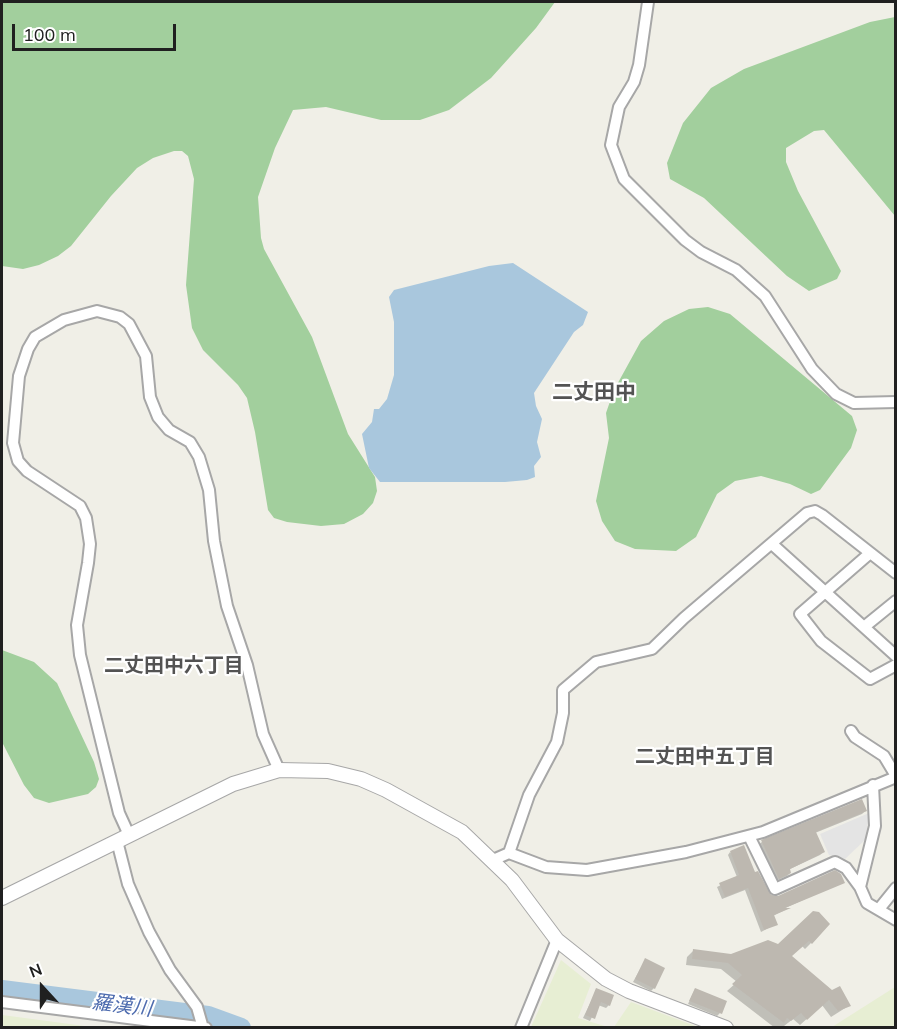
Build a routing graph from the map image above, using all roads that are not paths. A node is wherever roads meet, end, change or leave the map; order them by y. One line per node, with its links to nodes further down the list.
1 (648, 2): 2 (street)
2 (896, 402)
3 (772, 544): 4 (street); 6 (street); 17 (street)
4 (869, 554): 5 (street); 6 (street)
5 (896, 573)
6 (825, 592): 8 (street); 10 (street)
7 (896, 601): 8 (street)
8 (864, 627): 9 (street)
9 (896, 656)
10 (896, 665)
11 (851, 731): 13 (street)
12 (279, 770): 16 (street); 16 (street); 18 (street)
13 (896, 776): 14 (street)
14 (873, 785): 15 (street); 19 (street)
15 (749, 836): 17 (street); 19 (street)
16 (123, 838): 21 (street); 26 (street)
17 (509, 853): 18 (street)
18 (493, 860): 24 (street)
19 (860, 887): 22 (street)
20 (896, 888): 22 (street)
21 (2, 898)
22 (879, 909): 23 (street)
23 (896, 920)
24 (557, 940): 27 (street); 28 (street)
25 (2, 1002): 26 (street)
26 (204, 1027)
27 (521, 1028)
28 (726, 1028)

